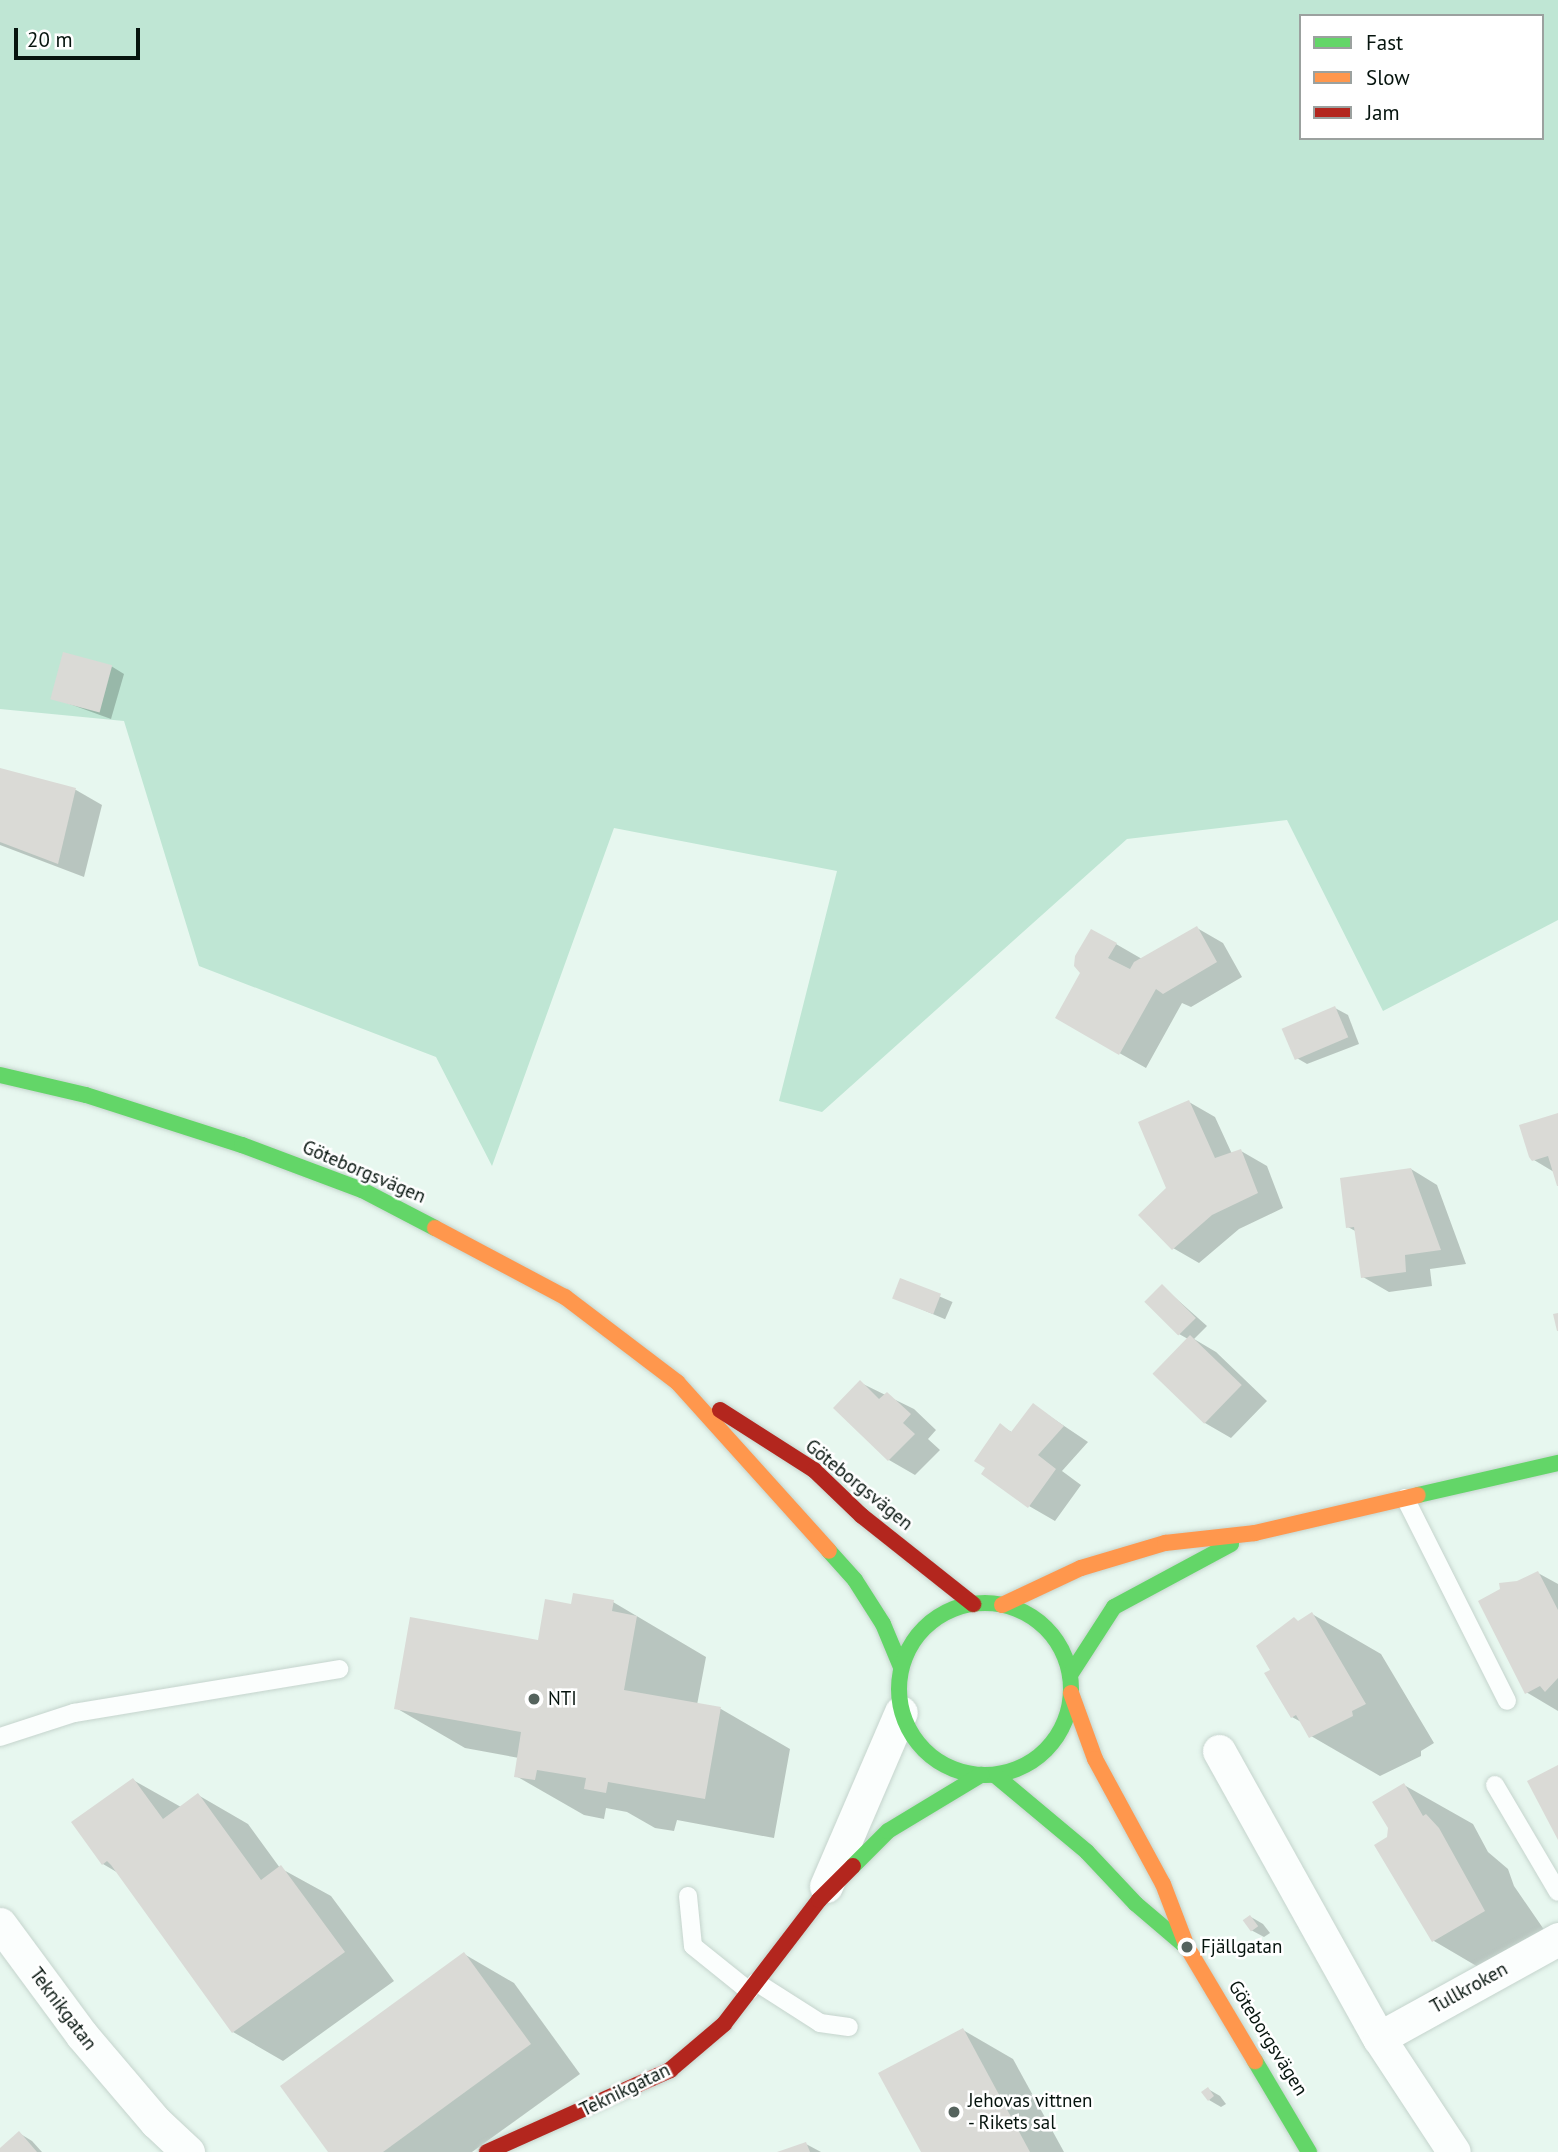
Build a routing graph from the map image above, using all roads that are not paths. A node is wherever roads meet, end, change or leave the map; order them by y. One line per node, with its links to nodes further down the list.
1 (0, 1075): 2 (street, Göteborgsvägen)
2 (677, 1382): 6 (street, Göteborgsvägen); 8 (street, Göteborgsvägen)
3 (1558, 1463): 4 (street)
4 (1405, 1499): 5 (street); 12 (lane)
5 (1255, 1533): 7 (street); 10 (street)
6 (973, 1604): 7 (street); 8 (street)
7 (1002, 1605): 10 (street)
8 (901, 1667): 13 (street)
9 (339, 1669): 14 (lane)
10 (1070, 1675): 11 (street)
11 (1071, 1693): 16 (street); 23 (street, Göteborgsvägen)
12 (1507, 1701)
13 (901, 1712): 16 (street); 20 (street, Teknikgatan)
14 (0, 1737)
15 (1219, 1751): 26 (street)
16 (988, 1775): 20 (street, Teknikgatan); 23 (street, Göteborgsvägen)
17 (1495, 1786): 18 (lane)
18 (1558, 1892)
19 (688, 1896): 24 (lane)
20 (820, 1900): 24 (street, Teknikgatan)
21 (0, 1924): 27 (street, Teknikgatan)
22 (1558, 1939): 26 (street, Tullkroken)
23 (1187, 1947): 29 (street, Göteborgsvägen)
24 (753, 1986): 25 (lane); 28 (street, Teknikgatan)
25 (849, 2027)
26 (1379, 2038): 30 (street)
27 (188, 2152)
28 (488, 2152)
29 (1309, 2152)
30 (1454, 2152)

